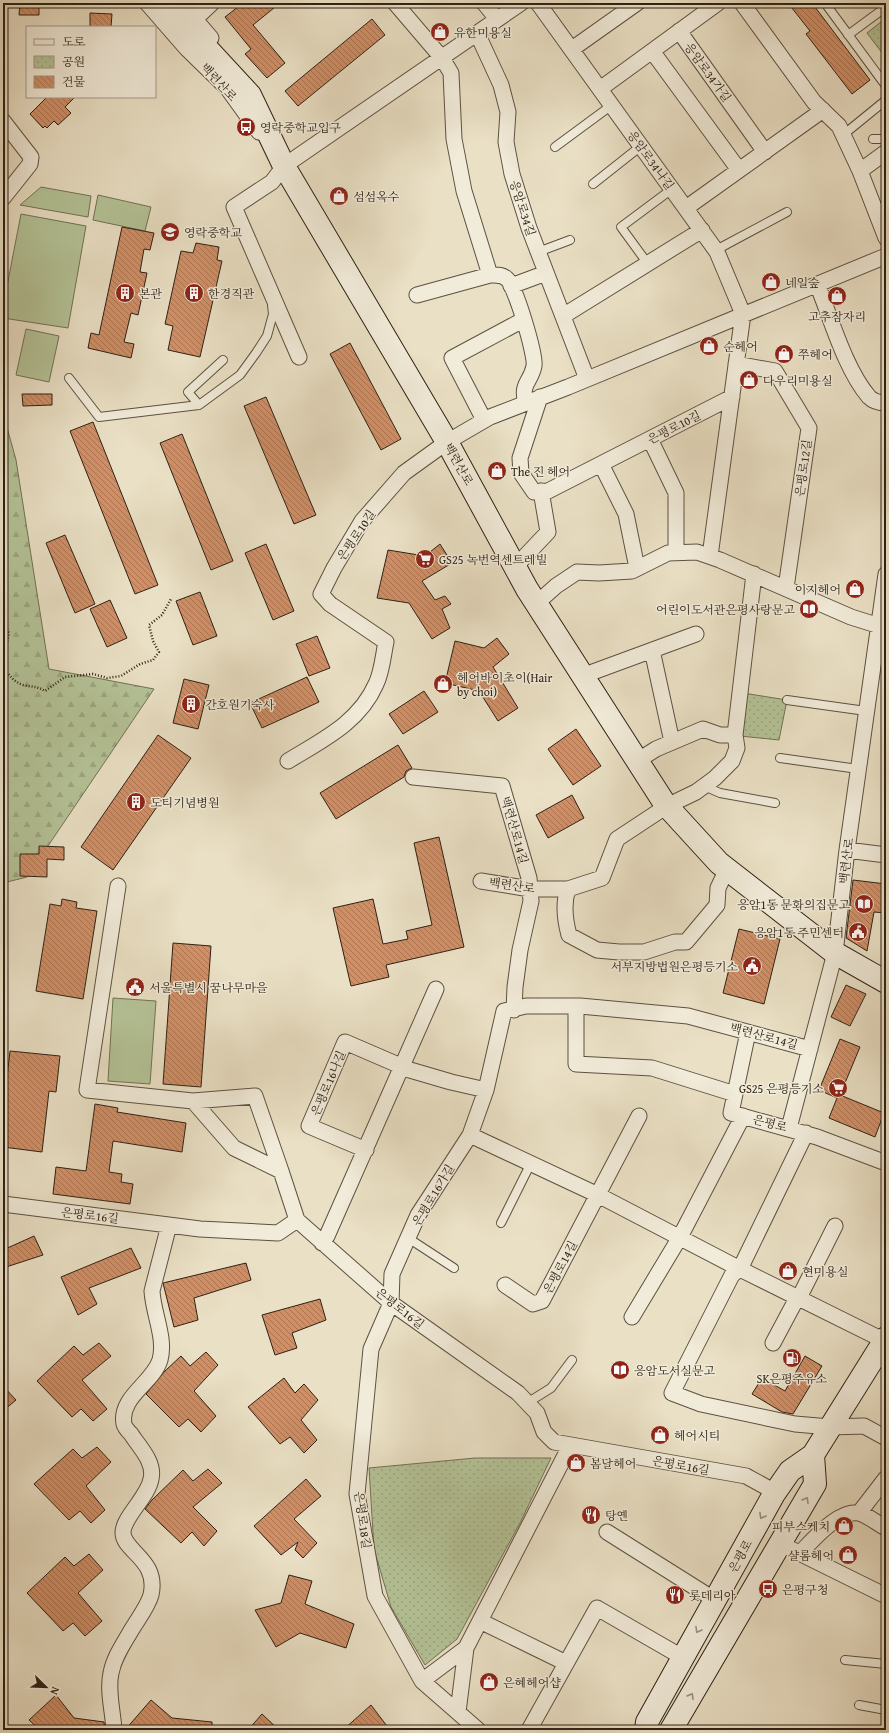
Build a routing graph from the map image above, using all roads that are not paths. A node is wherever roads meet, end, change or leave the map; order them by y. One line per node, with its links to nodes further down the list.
1 (147, 3): 35 (street, 백련산로)
2 (165, 3): 35 (main road, 백련산로)
3 (181, 3): 14 (street, 백련산로)
4 (212, 3): 14 (street)
5 (395, 3): 21 (street)
6 (484, 3): 15 (street)
7 (521, 3): 15 (street)
8 (538, 3): 19 (street, 응암로34나길)
9 (637, 3): 19 (street)
10 (718, 3): 16 (street, 응암로34가길)
11 (742, 3): 26 (street)
12 (825, 3): 18 (lane)
13 (886, 7): 18 (lane)
14 (195, 19): 35 (street, 백련산로)
15 (497, 19): 17 (street)
16 (679, 32): 20 (street); 33 (street, 응암로34가길)
17 (477, 33): 21 (street); 47 (street, 응암로34길)
18 (848, 35): 22 (lane)
19 (572, 50): 23 (street, 응암로34나길)
20 (652, 51): 23 (street); 36 (street)
21 (442, 58): 35 (street); 51 (street)
22 (886, 86)
23 (600, 89): 25 (street, 응암로34나길)
24 (886, 100): 28 (lane)
25 (612, 105): 31 (street, 응암로34나길); 32 (lane)
26 (823, 110): 28 (street); 33 (street)
27 (3, 121): 40 (street)
28 (843, 135): 37 (street)
29 (886, 137): 30 (lane)
30 (873, 139)
31 (641, 146): 38 (lane); 39 (street, 응암로34나길)
32 (555, 147)
33 (765, 152): 36 (street)
34 (886, 152): 37 (street)
35 (284, 166): 54 (street); 71 (main road, 백련산로)
36 (739, 170): 41 (street)
37 (860, 171): 44 (street)
38 (593, 184)
39 (672, 190): 41 (street, 응암로34나길); 49 (lane)
40 (5, 192)
41 (686, 208): 43 (street, 응암로34나길)
42 (787, 212): 46 (lane)
43 (702, 230): 46 (street, 응암로34나길); 49 (street)
44 (886, 238)
45 (570, 240): 47 (lane)
46 (716, 250): 56 (street, 응암로34나길)
47 (538, 252): 50 (street, 응암로34길)
48 (886, 256): 52 (street, 은평로10길)
49 (648, 264): 57 (street)
50 (546, 272): 53 (street); 57 (street, 응암로34길)
51 (490, 275): 53 (street); 55 (street)
52 (817, 284): 56 (street, 은평로10길); 67 (street)
53 (511, 286): 58 (street)
54 (271, 292): 59 (street); 68 (lane)
55 (417, 295)
56 (743, 314): 61 (street); 63 (street, 은평로10길)
57 (563, 316): 63 (street, 응암로34길)
58 (523, 320): 66 (street); 69 (street)
59 (299, 357)
60 (223, 360): 68 (lane)
61 (736, 364): 65 (street); 80 (street, 은평로12길)
62 (69, 378): 68 (lane)
63 (587, 379): 64 (street, 은평로10길)
64 (540, 397): 66 (street, 은평로10길); 73 (street)
65 (732, 397): 70 (street, 은평로10길); 75 (street)
66 (526, 403): 69 (street, 은평로10길)
67 (886, 403)
68 (199, 405)
69 (484, 420): 71 (street, 은평로10길)
70 (650, 439): 72 (street, 은평로10길); 74 (street)
71 (447, 442): 76 (main road, 백련산로); 92 (street, 은평로10길)
72 (601, 464): 73 (street, 은평로10길); 77 (street)
73 (541, 491): 76 (street)
74 (676, 552): 75 (street); 77 (street)
75 (710, 556): 78 (street)
76 (515, 567): 81 (main road, 백련산로)
77 (637, 568): 81 (street)
78 (754, 574): 80 (street); 88 (street)
79 (886, 574): 82 (street)
80 (786, 588): 82 (street)
81 (536, 604): 85 (main road, 백련산로)
82 (882, 627): 87 (street)
83 (696, 634): 84 (street)
84 (652, 650): 85 (street); 89 (street)
85 (582, 676): 91 (main road, 백련산로)
86 (786, 700): 87 (lane)
87 (866, 711): 93 (street, 백련산로)
88 (735, 735): 89 (street); 95 (street, 백련산로)
89 (672, 742): 91 (street)
90 (780, 758): 93 (lane)
91 (637, 760): 97 (main road, 백련산로)
92 (288, 761)
93 (858, 769): 98 (street, 백련산로)
94 (413, 776): 104 (street, 백련산로14길)
95 (704, 786): 96 (lane); 97 (street, 백련산로)
96 (774, 803)
97 (667, 806): 100 (main road, 백련산로); 103 (street, 백련산로)
98 (847, 850): 99 (street); 105 (street, 백련산로)
99 (886, 855)
100 (727, 869): 103 (street); 105 (main road, 백련산로)
101 (481, 881): 104 (street, 백련산로)
102 (118, 886): 115 (street)
103 (568, 888): 104 (street, 백련산로)
104 (530, 889): 109 (street, 백련산로14길)
105 (835, 953): 106 (main road, 백련산로); 111 (street, 백련산로)
106 (886, 982)
107 (436, 989): 112 (street)
108 (576, 1006): 109 (street, 백련산로14길); 110 (street, 백련산로14길); 114 (street)
109 (514, 1010): 113 (street, 백련산로14길)
110 (748, 1032): 111 (street, 백련산로14길); 114 (street, 은평로)
111 (810, 1049): 118 (street, 백련산로)
112 (402, 1066): 113 (street, 은평로16나길); 121 (street); 121 (street, 은평로16나길)
113 (486, 1090): 120 (street, 은평로16가길)
114 (735, 1094): 117 (street, 은평로)
115 (193, 1101): 124 (street); 124 (street)
116 (639, 1116): 125 (street, 은평로14길)
117 (743, 1116): 118 (street, 은평로); 131 (street)
118 (789, 1128): 119 (street, 은평로)
119 (806, 1133): 123 (street, 은평로); 135 (street)
120 (470, 1135): 122 (street); 132 (street, 은평로16가길)
121 (366, 1150): 133 (street)
122 (531, 1163): 125 (street); 128 (lane)
123 (886, 1163)
124 (281, 1171): 127 (street)
125 (598, 1195): 131 (street); 136 (street, 은평로14길)
126 (3, 1204): 129 (street, 은평로16길)
127 (297, 1220): 129 (street, 은평로16길); 133 (street, 은평로16길)
128 (501, 1223)
129 (170, 1225): 167 (street)
130 (835, 1226): 137 (street)
131 (680, 1237): 135 (street); 139 (street)
132 (408, 1238): 134 (lane); 138 (street, 은평로16가길)
133 (322, 1242): 138 (street, 은평로16길)
134 (454, 1268)
135 (740, 1269): 137 (street); 144 (street)
136 (505, 1285)
137 (796, 1298): 140 (street); 141 (street)
138 (391, 1303): 143 (street, 은평로16길); 163 (street, 은평로18길)
139 (632, 1317)
140 (885, 1339): 144 (main road, 은평로)
141 (773, 1343)
142 (572, 1360): 143 (lane)
143 (527, 1403): 146 (street, 은평로16길)
144 (830, 1427): 145 (street); 147 (main road, 은평로)
145 (886, 1438)
146 (570, 1446): 149 (street, 은평로16길); 157 (street)
147 (813, 1455): 149 (main road, 은평로); 153 (main road, one-way to 147)
148 (886, 1478): 150 (street)
149 (774, 1494): 156 (main road, 은평로, one-way to 156)
150 (859, 1513): 151 (street); 154 (street)
151 (886, 1528)
152 (607, 1532): 156 (street)
153 (781, 1544): 154 (street); 171 (main road, one-way to 153)
154 (801, 1552): 155 (street)
155 (886, 1596)
156 (715, 1600): 159 (main road, 은평로, one-way to 159)
157 (480, 1621): 158 (street); 161 (street)
158 (466, 1648): 163 (street); 166 (street)
159 (682, 1657): 161 (street); 170 (main road, 은평로)
160 (845, 1660): 162 (lane)
161 (566, 1663): 169 (street)
162 (886, 1664)
163 (422, 1681): 166 (street, 은평로18길)
164 (859, 1705): 165 (lane)
165 (886, 1710)
166 (458, 1712): 168 (street, 은평로18길)
167 (114, 1730)
168 (478, 1730)
169 (530, 1730)
170 (646, 1730)
171 (671, 1730)

